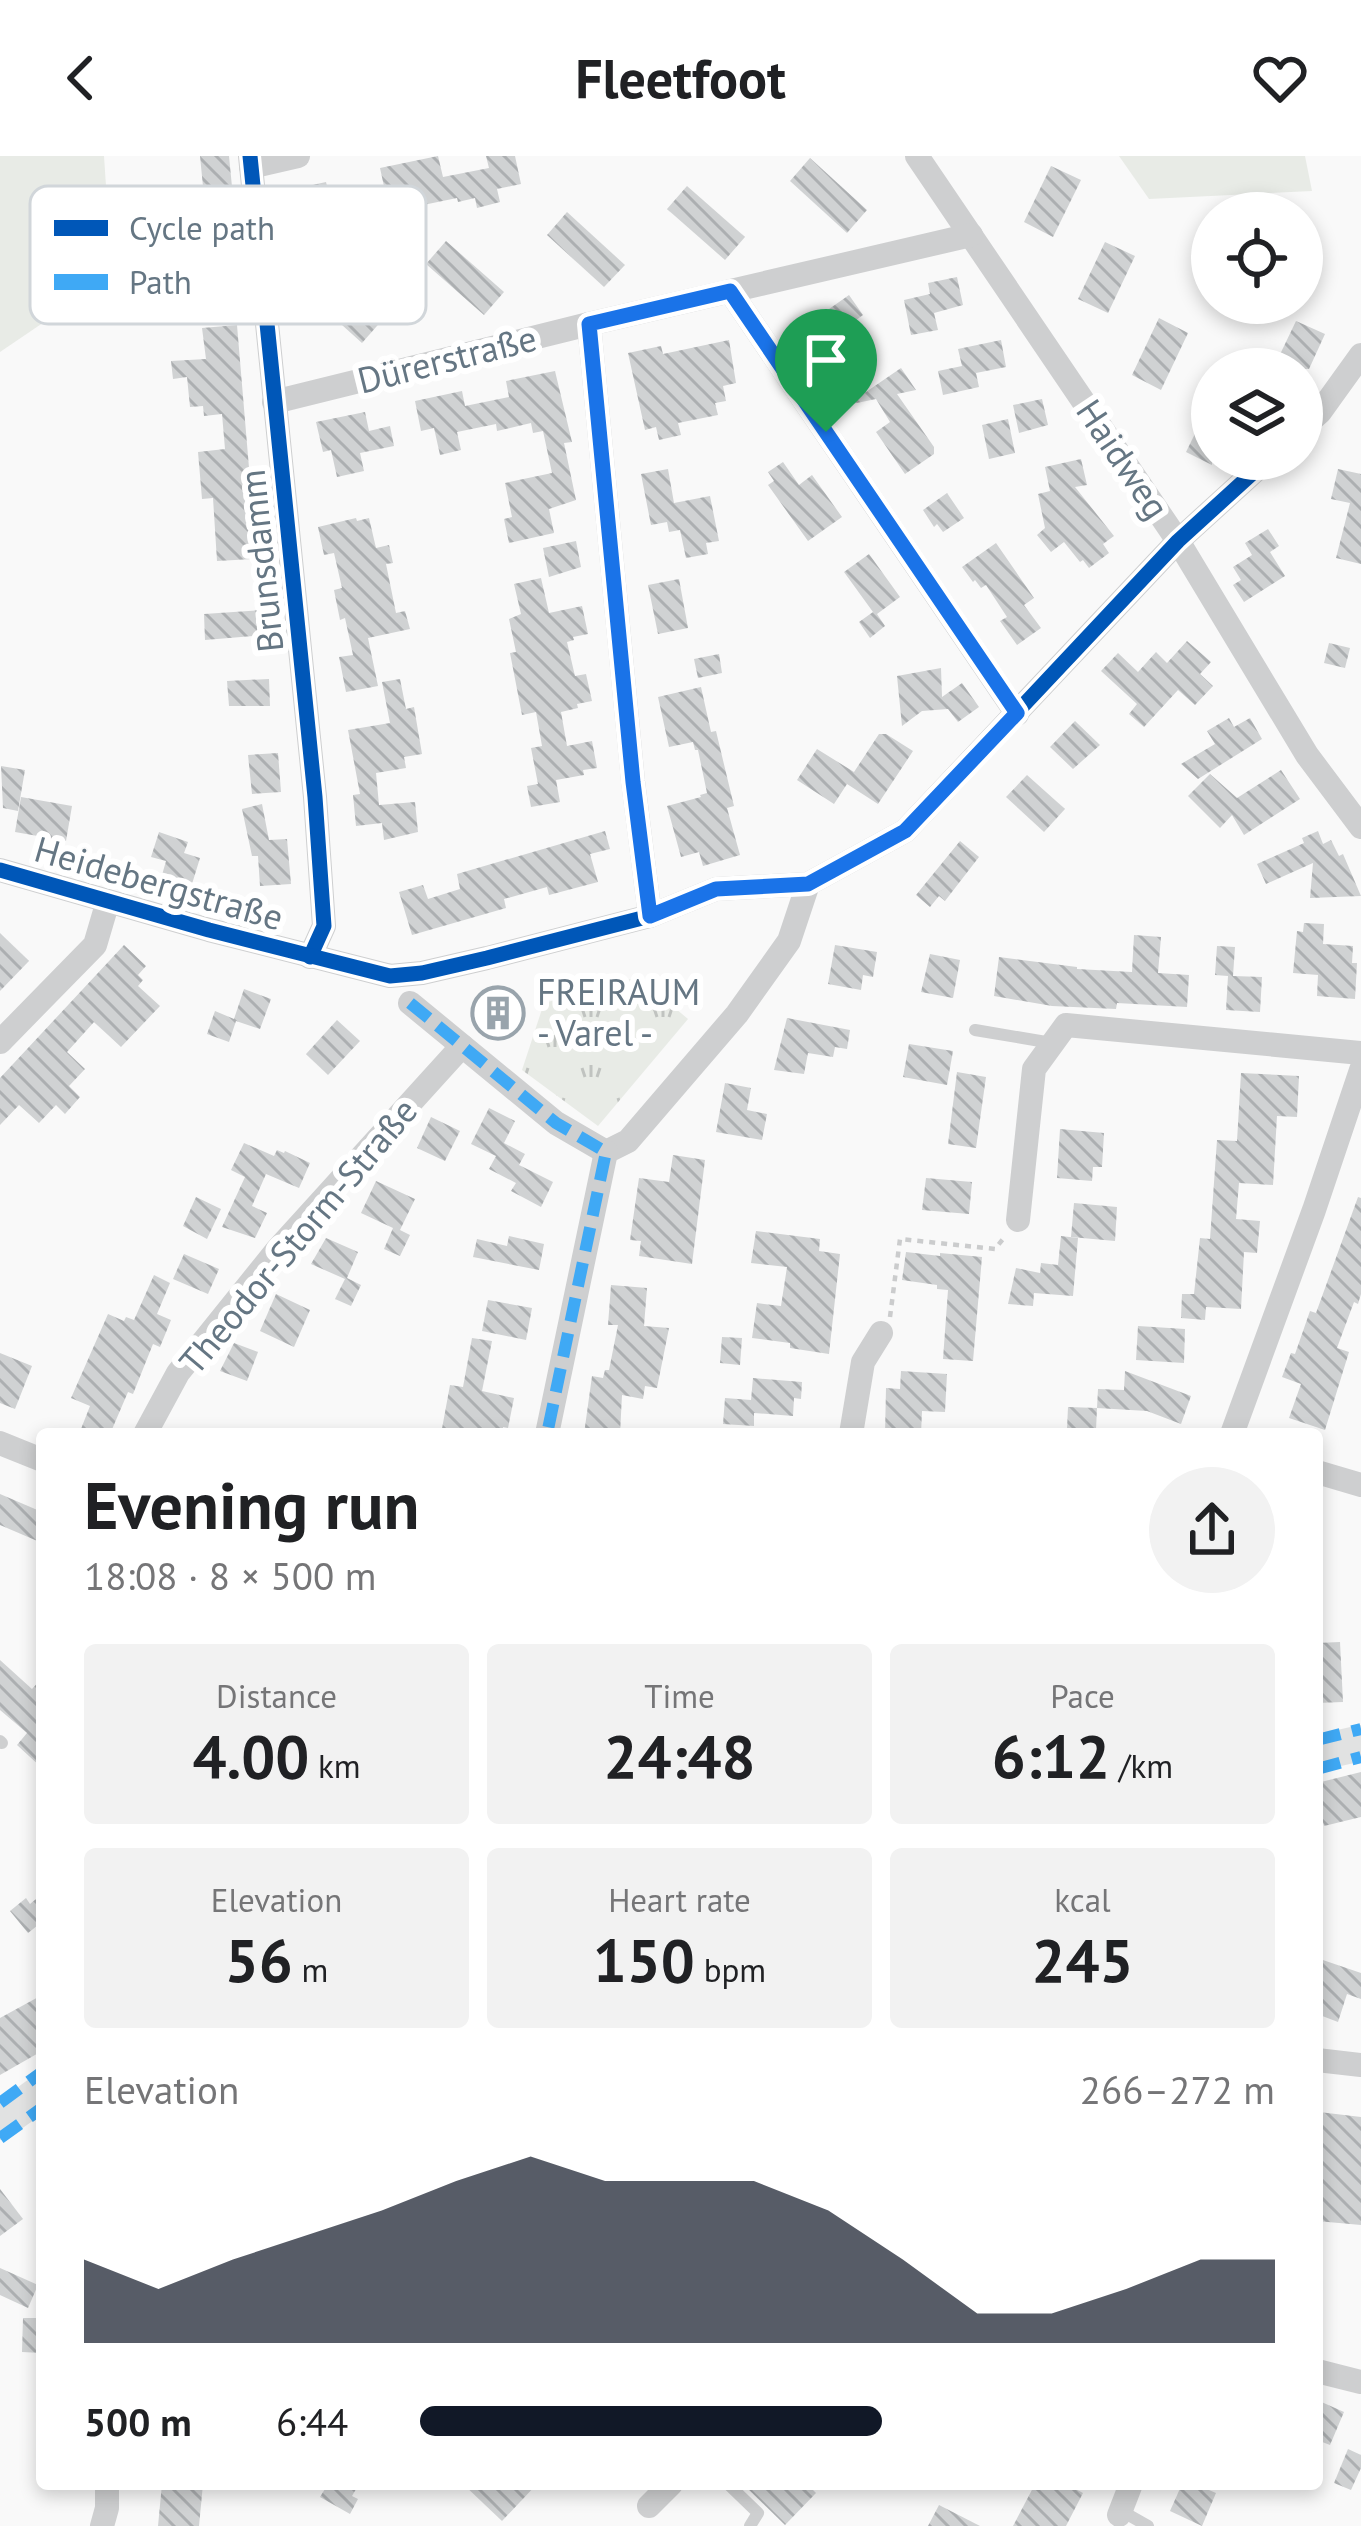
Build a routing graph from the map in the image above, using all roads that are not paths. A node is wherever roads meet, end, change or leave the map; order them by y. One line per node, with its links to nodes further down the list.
1 (298, 156): 3 (street, Brunsdamm)
2 (917, 156): 4 (street, Haidweg)
3 (251, 161)
4 (971, 235): 5 (street, Dürerstraße); 12 (street, Haidweg)
5 (730, 291): 7 (street, Dürerstraße); 13 (street)
6 (267, 324): 9 (street, Brunsdamm)
7 (589, 324): 9 (street, Dürerstraße); 18 (street)
8 (1361, 355): 10 (street)
9 (274, 401): 19 (street, Brunsdamm)
10 (1323, 408)
11 (1245, 480): 12 (street, Heidebergstraße)
12 (1178, 541): 13 (street, Heidebergstraße); 14 (street, Haidweg)
13 (1017, 713): 16 (street, Heidebergstraße)
14 (1361, 827)
15 (0, 870): 17 (street, Heidebergstraße)
16 (808, 884): 18 (street, Heidebergstraße); 27 (street)
17 (108, 901): 19 (street, Heidebergstraße); 22 (street)
18 (650, 916): 19 (street, Heidebergstraße)
19 (310, 957)
20 (410, 1003): 24 (street)
21 (975, 1030): 23 (lane)
22 (0, 1042)
23 (1053, 1043): 25 (street); 28 (street)
24 (462, 1046): 27 (street); 30 (street, Theodor-Storm-Straße)
25 (1361, 1053)
26 (1361, 1070): 33 (street)
27 (606, 1152): 31 (street)
28 (1018, 1220)
29 (881, 1333): 32 (street)
30 (148, 1428)
31 (549, 1428)
32 (852, 1428)
33 (1234, 1428)
34 (0, 1443): 35 (street)
35 (36, 1458)
36 (1323, 1474): 37 (street)
37 (1361, 1485)
38 (1361, 1743): 39 (main road)
39 (1323, 1752)
40 (1323, 2061): 41 (street)
41 (1361, 2066)
42 (36, 2096): 43 (main road)
43 (0, 2122)
44 (1323, 2373): 45 (street)
45 (1361, 2383)
46 (107, 2490): 52 (street)
47 (665, 2490): 50 (street)
48 (734, 2490): 53 (lane)
49 (1130, 2490): 51 (street)
50 (649, 2506)
51 (1120, 2514): 54 (lane)
52 (103, 2526)
53 (750, 2526)
54 (1148, 2526)

